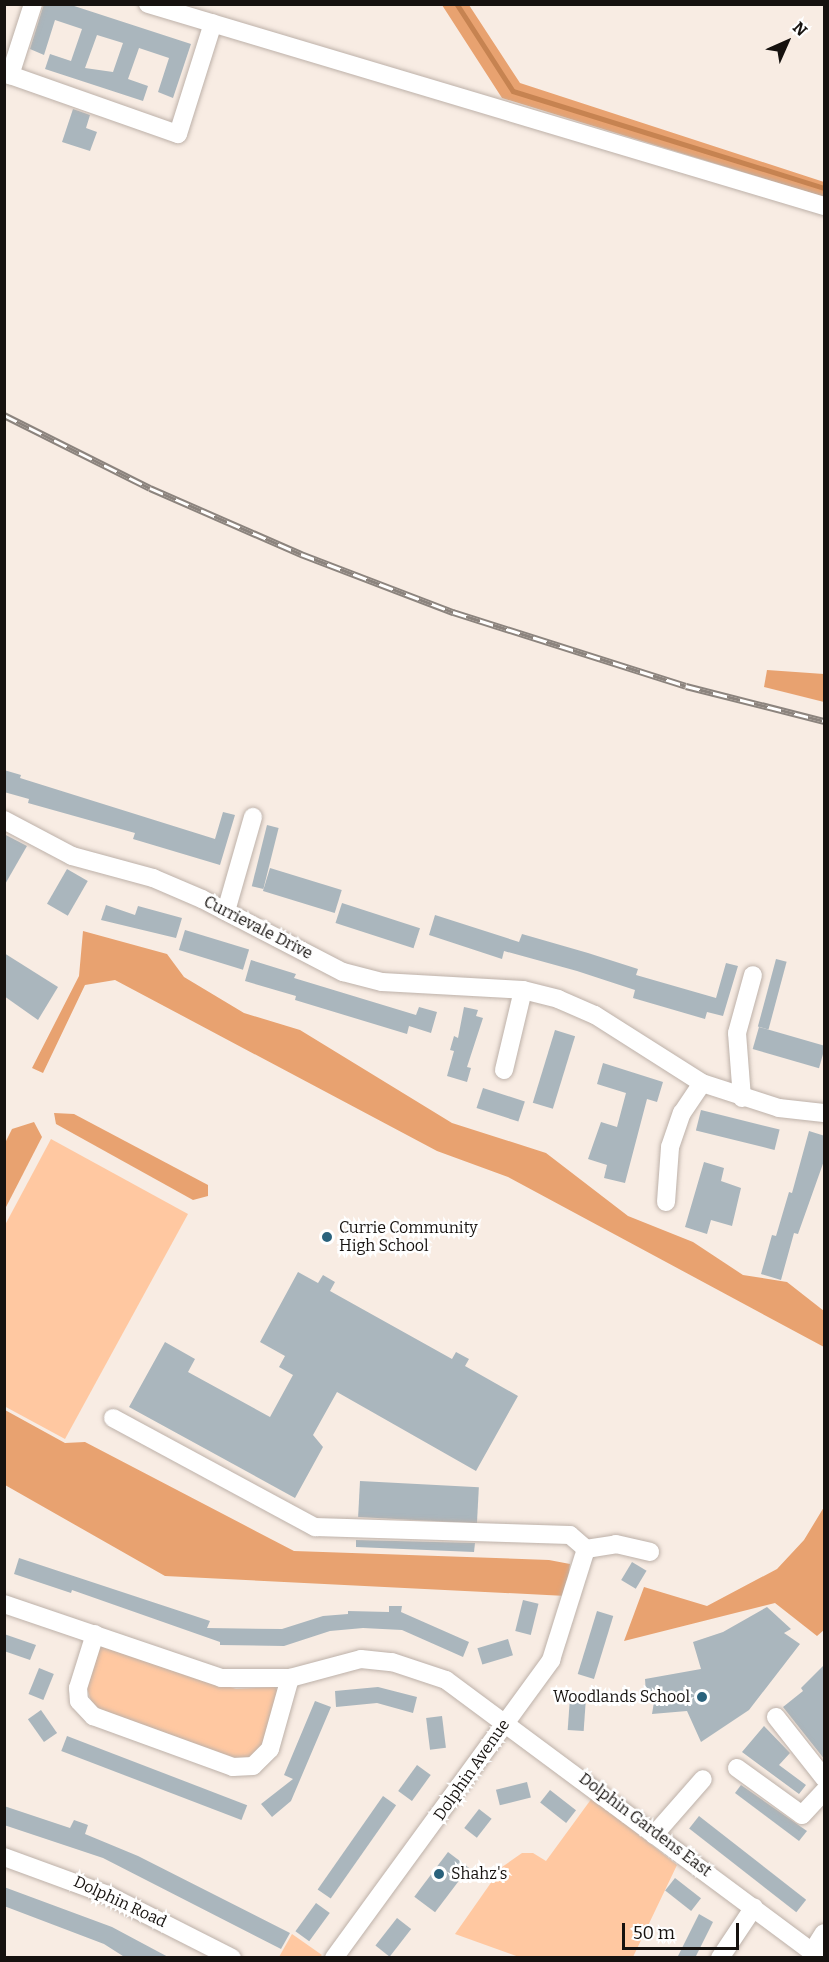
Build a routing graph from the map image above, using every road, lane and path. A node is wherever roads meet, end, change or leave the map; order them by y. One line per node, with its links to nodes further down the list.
1 (33, 4): 3 (street)
2 (148, 4): 3 (street)
3 (213, 23): 4 (street)
4 (825, 206)
5 (253, 817): 7 (street)
6 (4, 820): 7 (street, Currievale Drive)
7 (226, 911): 9 (street, Currievale Drive)
8 (753, 975): 12 (street)
9 (523, 990): 10 (street); 11 (street, Currievale Drive)
10 (504, 1070)
11 (702, 1083): 12 (street, Currievale Drive); 14 (street)
12 (742, 1098): 13 (street, Currievale Drive)
13 (825, 1113)
14 (666, 1202)
15 (112, 1418): 16 (street)
16 (586, 1549): 17 (street); 22 (street, Dolphin Avenue)
17 (650, 1552)
18 (4, 1604): 19 (street, Dolphin Gardens East)
19 (95, 1634): 20 (street, Dolphin Gardens East); 20 (street)
20 (290, 1678): 22 (street, Dolphin Gardens East)
21 (776, 1717): 24 (street)
22 (506, 1722): 27 (street, Dolphin Gardens East); 33 (street, Dolphin Avenue)
23 (737, 1768): 26 (street)
24 (825, 1778)
25 (703, 1779): 27 (street)
26 (825, 1791)
27 (654, 1834): 29 (street, Dolphin Gardens East)
28 (4, 1857): 32 (street, Dolphin Road)
29 (754, 1907): 31 (street, Dolphin Gardens East); 34 (street)
30 (825, 1933): 31 (street)
31 (817, 1955)
32 (232, 1958)
33 (334, 1958)
34 (720, 1958)

